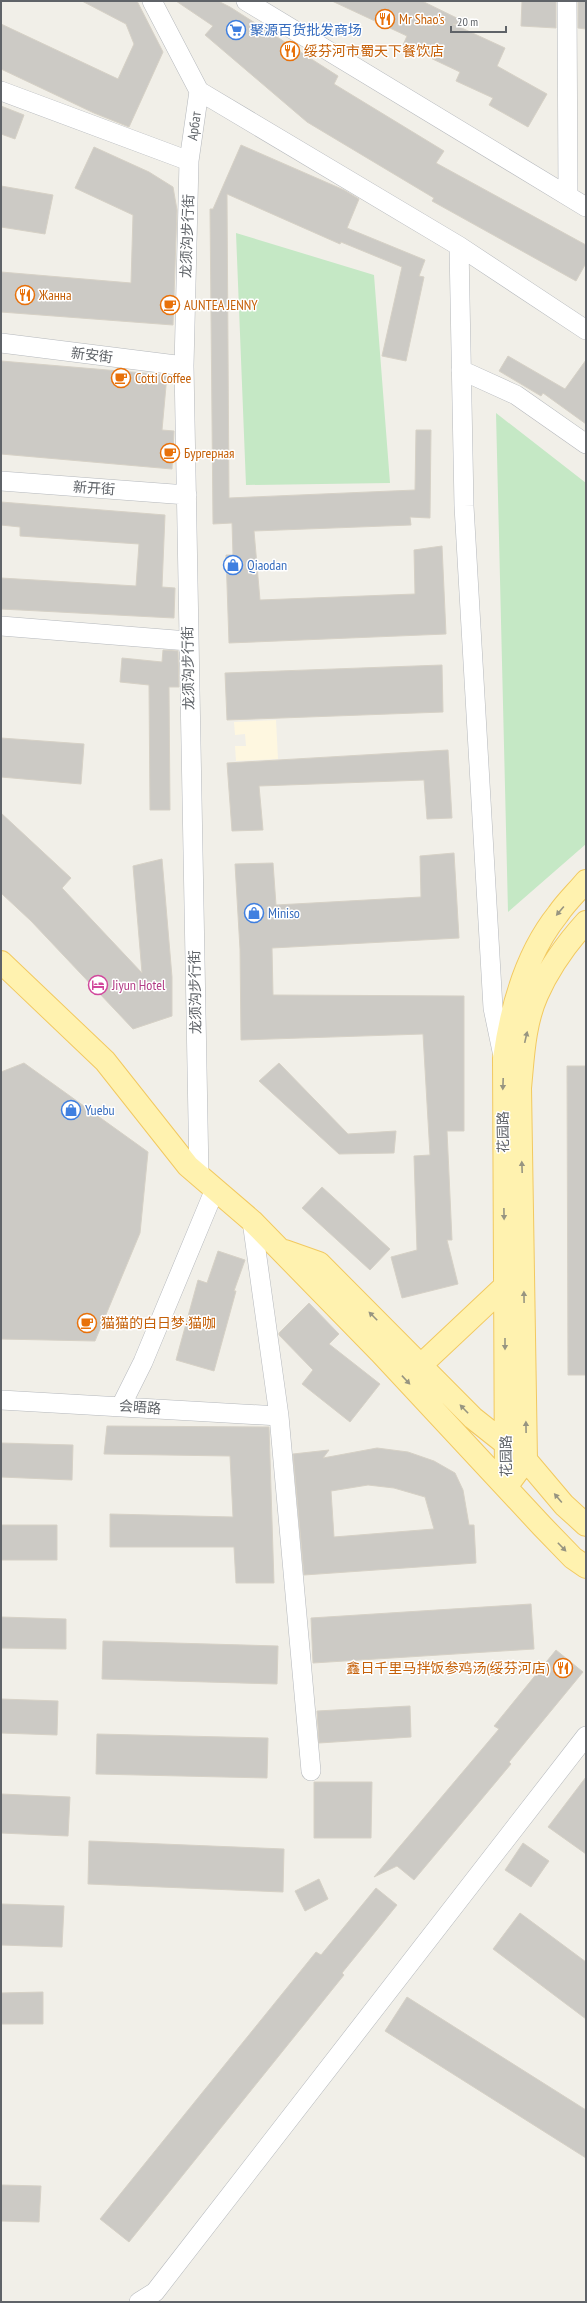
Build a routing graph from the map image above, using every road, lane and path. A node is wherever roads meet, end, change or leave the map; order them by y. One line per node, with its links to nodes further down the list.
1 (152, 1): 5 (street)
2 (246, 1): 7 (street)
3 (567, 1): 7 (street)
4 (1, 91): 6 (street)
5 (199, 91): 6 (street, Арбат); 9 (street)
6 (189, 161): 12 (street, 龙须沟步行街)
7 (568, 196): 8 (street)
8 (586, 207)
9 (458, 246): 10 (street); 13 (street)
10 (586, 330)
11 (1, 343): 12 (street, 新安街)
12 (184, 366): 16 (street, 龙须沟步行街)
13 (461, 370): 14 (street); 22 (street)
14 (586, 444)
15 (1, 481): 16 (street, 新开街)
16 (187, 494): 18 (street, 龙须沟步行街)
17 (1, 626): 18 (street)
18 (188, 640): 23 (street, 龙须沟步行街)
19 (586, 881): 22 (main road, 花园路, one-way to 22)
20 (586, 922): 32 (main road, 花园路, one-way to 20)
21 (1, 962): 23 (main road)
22 (504, 1059): 26 (main road, 花园路, one-way to 26)
23 (207, 1182): 24 (main road); 29 (street)
24 (252, 1221): 25 (main road); 30 (street)
25 (280, 1250): 27 (main road, one-way to 25); 33 (main road, one-way to 33)
26 (505, 1286): 27 (main road); 31 (main road, 花园路, one-way to 31)
27 (421, 1365): 31 (main road, one-way to 27)
28 (1, 1400): 29 (street, 会晤路)
29 (121, 1406): 30 (street, 会晤路)
30 (279, 1416): 37 (street)
31 (505, 1444): 32 (main road); 33 (main road, 花园路)
32 (526, 1460): 33 (main road, 花园路); 34 (main road, one-way to 32)
33 (506, 1487): 35 (main road, one-way to 35)
34 (586, 1525)
35 (586, 1567)
36 (586, 1736): 38 (street)
37 (311, 1771)
38 (139, 2302)

